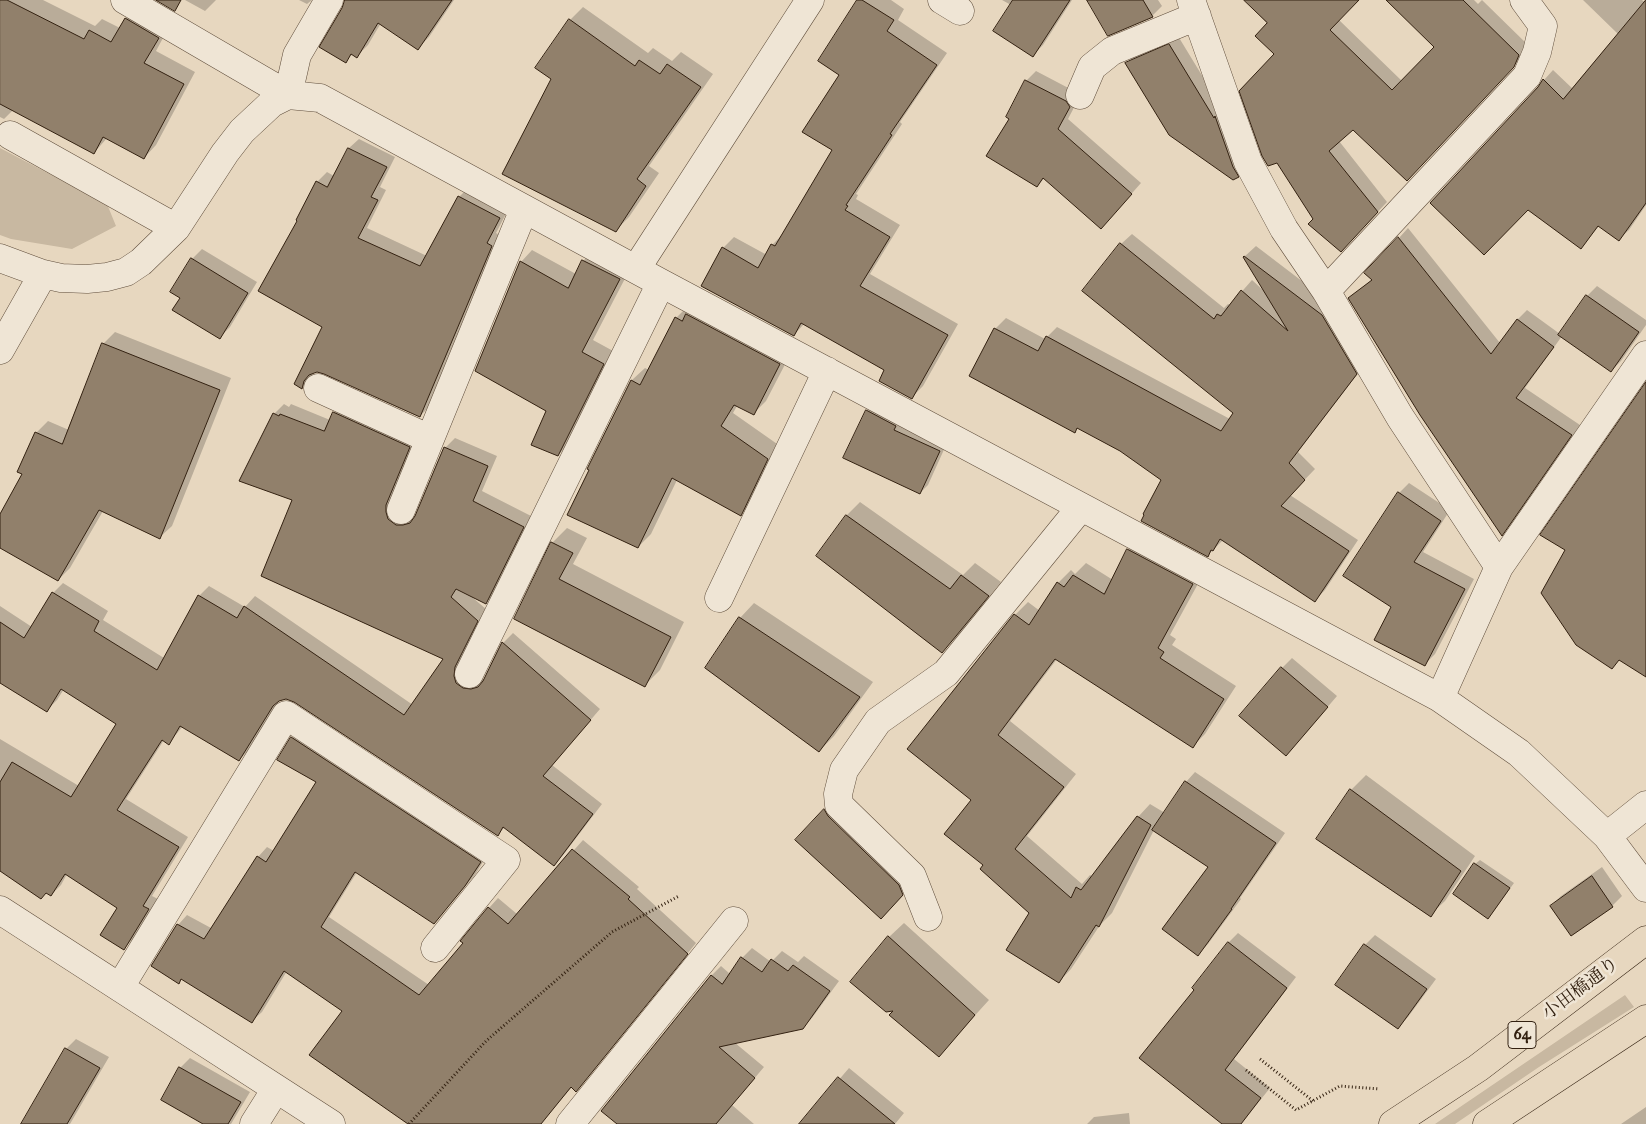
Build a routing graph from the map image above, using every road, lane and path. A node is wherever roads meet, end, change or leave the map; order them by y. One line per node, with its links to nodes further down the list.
1 (124, 0): 6 (street)
2 (329, 0): 6 (street)
3 (810, 0): 12 (street)
4 (1524, 0): 15 (street)
5 (1194, 8): 7 (street); 15 (street)
6 (288, 95): 9 (street); 10 (street)
7 (1080, 96)
8 (10, 135): 10 (street)
9 (524, 210): 12 (street); 20 (street)
10 (176, 228): 13 (street)
11 (0, 258): 13 (street)
12 (636, 270): 14 (street)
13 (43, 274): 16 (street)
14 (661, 283): 18 (street); 25 (street)
15 (1326, 291): 23 (street)
16 (0, 350)
17 (1646, 355): 23 (street)
18 (827, 372): 21 (street); 24 (street)
19 (318, 388): 20 (street)
20 (430, 439): 22 (street)
21 (1081, 507): 26 (street); 32 (street)
22 (402, 510)
23 (1499, 567): 26 (street)
24 (719, 598)
25 (469, 674)
26 (1440, 698): 28 (street)
27 (1646, 805): 28 (street)
28 (1607, 836): 29 (street)
29 (1646, 888)
30 (679, 896): 45 (path)
31 (0, 910): 36 (street)
32 (928, 916)
33 (734, 921): 46 (street)
34 (1646, 940): 47 (main road, 小田橋通り / 64)
35 (435, 948): 36 (street)
36 (120, 987): 40 (street)
37 (1646, 1019): 48 (main road)
38 (1260, 1059): 42 (path)
39 (1246, 1070): 42 (path)
40 (276, 1089): 43 (street); 44 (street)
41 (1388, 1090): 42 (path)
42 (1314, 1101)
43 (254, 1124)
44 (331, 1124)
45 (409, 1124)
46 (570, 1124)
47 (1393, 1124)
48 (1487, 1124)

